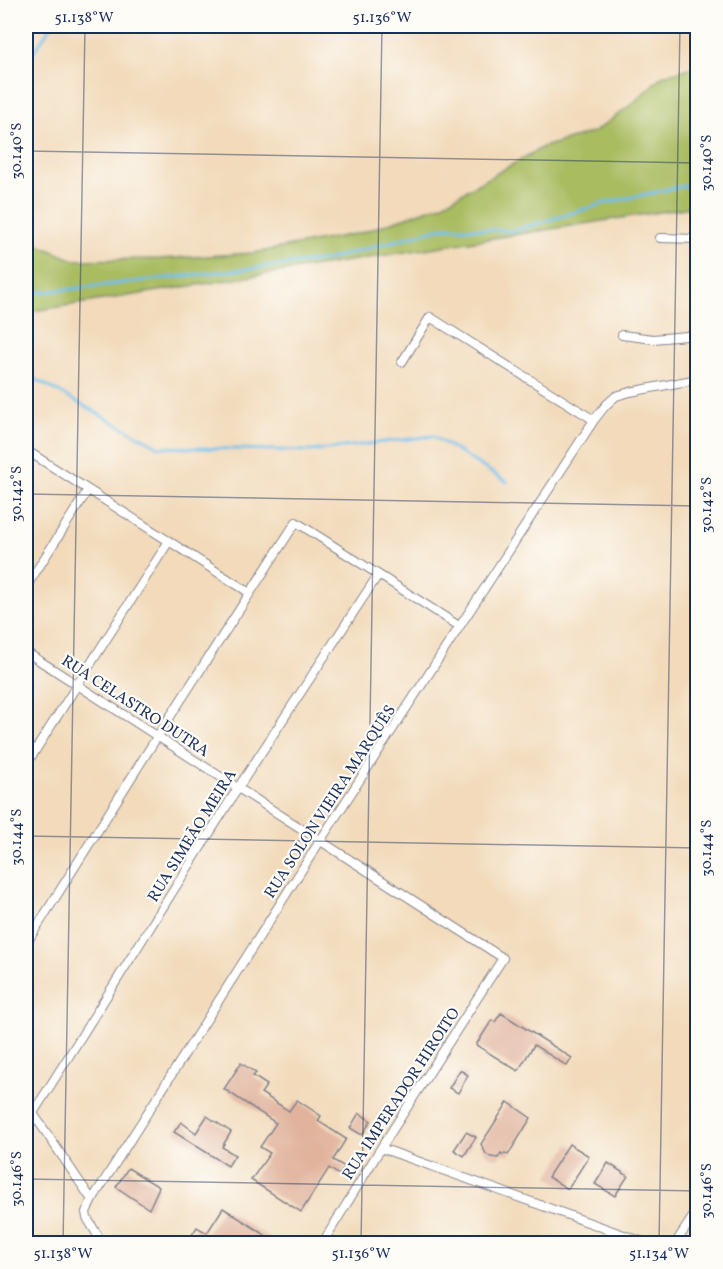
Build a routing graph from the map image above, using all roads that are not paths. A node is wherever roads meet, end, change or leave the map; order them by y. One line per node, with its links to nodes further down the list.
1 (660, 238): 2 (street)
2 (698, 239)
3 (622, 335): 4 (street)
4 (698, 335)
5 (402, 362): 7 (street)
6 (698, 379): 7 (street, RUA SOLON VIEIRA MARQUÊS)
7 (594, 420): 14 (street, RUA SOLON VIEIRA MARQUÊS)
8 (26, 450): 9 (street)
9 (88, 490): 10 (street); 12 (street)
10 (169, 541): 13 (street); 16 (street)
11 (378, 574): 13 (street); 14 (street); 19 (street, RUA SIMEÃO MEIRA)
12 (26, 587)
13 (250, 593): 17 (street)
14 (459, 626): 20 (street, RUA SOLON VIEIRA MARQUÊS)
15 (26, 652): 16 (street, RUA CELASTRO DUTRA)
16 (76, 685): 17 (street, RUA CELASTRO DUTRA); 18 (street)
17 (157, 737): 19 (street, RUA CELASTRO DUTRA); 21 (street)
18 (26, 765)
19 (238, 788): 20 (street, RUA CELASTRO DUTRA); 24 (street, RUA SIMEÃO MEIRA)
20 (320, 841): 22 (street, RUA CELASTRO DUTRA); 26 (street, RUA SOLON VIEIRA MARQUÊS)
21 (26, 944)
22 (503, 958): 25 (street, RUA IMPERADOR HIROITO)
23 (26, 1103): 24 (street)
24 (33, 1113): 26 (street)
25 (381, 1148): 29 (street, RUA IMPERADOR HIROITO); 30 (street)
26 (92, 1200): 28 (street)
27 (698, 1209): 31 (street)
28 (103, 1244)
29 (322, 1244)
30 (649, 1244)
31 (675, 1244)

